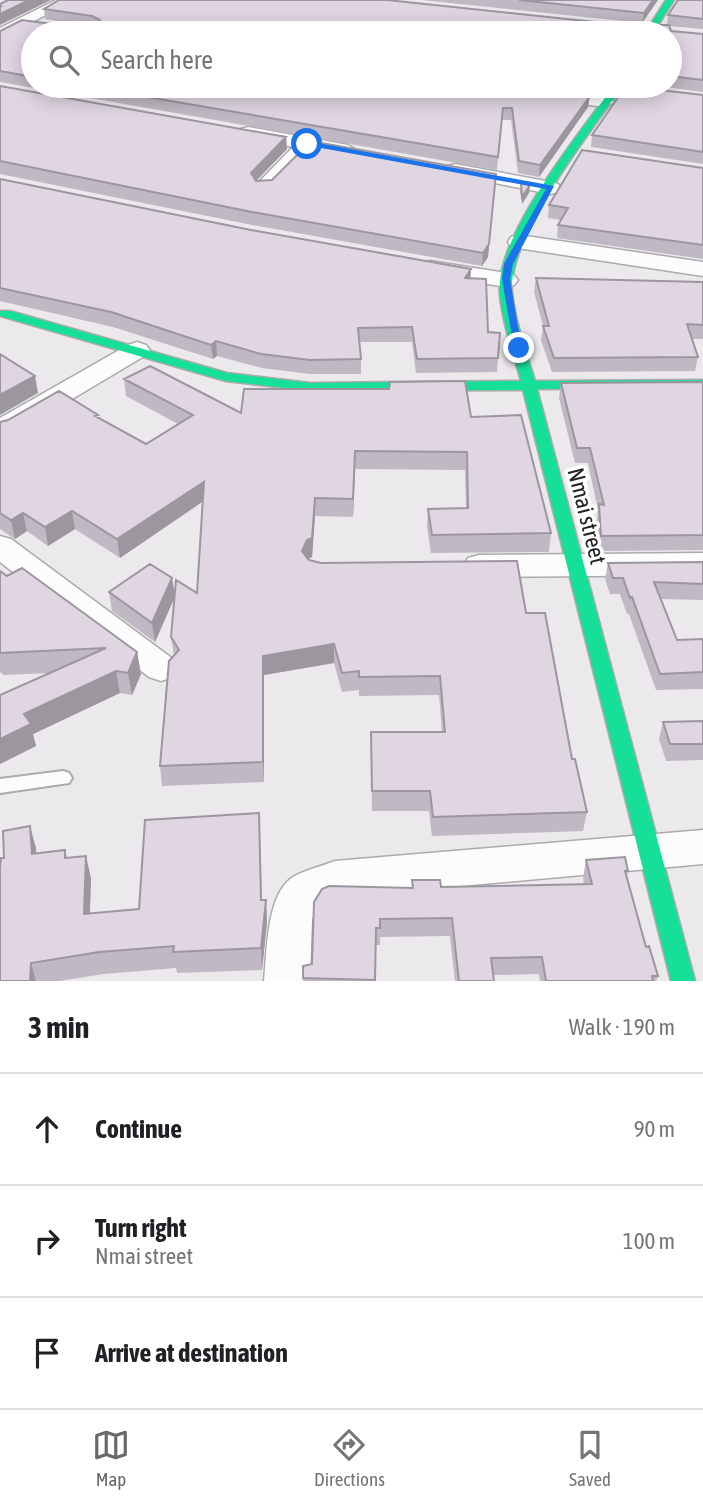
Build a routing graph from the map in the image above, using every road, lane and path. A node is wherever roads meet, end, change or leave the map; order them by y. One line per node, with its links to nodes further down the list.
1 (67, 0): 3 (street)
2 (670, 0): 4 (street)
3 (23, 21)
4 (657, 21)
5 (19, 23): 6 (street)
6 (0, 34)
7 (574, 98): 9 (street)
8 (610, 98): 9 (street, Nmai street)
9 (605, 102): 12 (street, Nmai street)
10 (235, 130): 11 (street)
11 (307, 144): 13 (street); 16 (street)
12 (572, 153): 14 (street); 17 (street, Nmai street)
13 (372, 155)
14 (598, 157)
15 (436, 167): 17 (street)
16 (264, 187)
17 (551, 188): 18 (street, Nmai street)
18 (519, 242): 20 (street); 21 (street, Nmai street)
19 (405, 264): 21 (street)
20 (703, 269)
21 (506, 279): 25 (street, Nmai street)
22 (5, 314): 23 (street)
23 (137, 351): 25 (street); 26 (street)
24 (703, 384): 25 (street)
25 (531, 385): 28 (street, Nmai street)
26 (0, 430)
27 (0, 546): 31 (street)
28 (575, 564): 29 (street); 30 (street); 35 (street, Nmai street)
29 (703, 564)
30 (455, 566)
31 (161, 668)
32 (63, 778): 33 (lane)
33 (0, 786)
34 (703, 847): 35 (street)
35 (648, 849): 36 (street); 37 (street, Nmai street)
36 (287, 981)
37 (683, 981)

